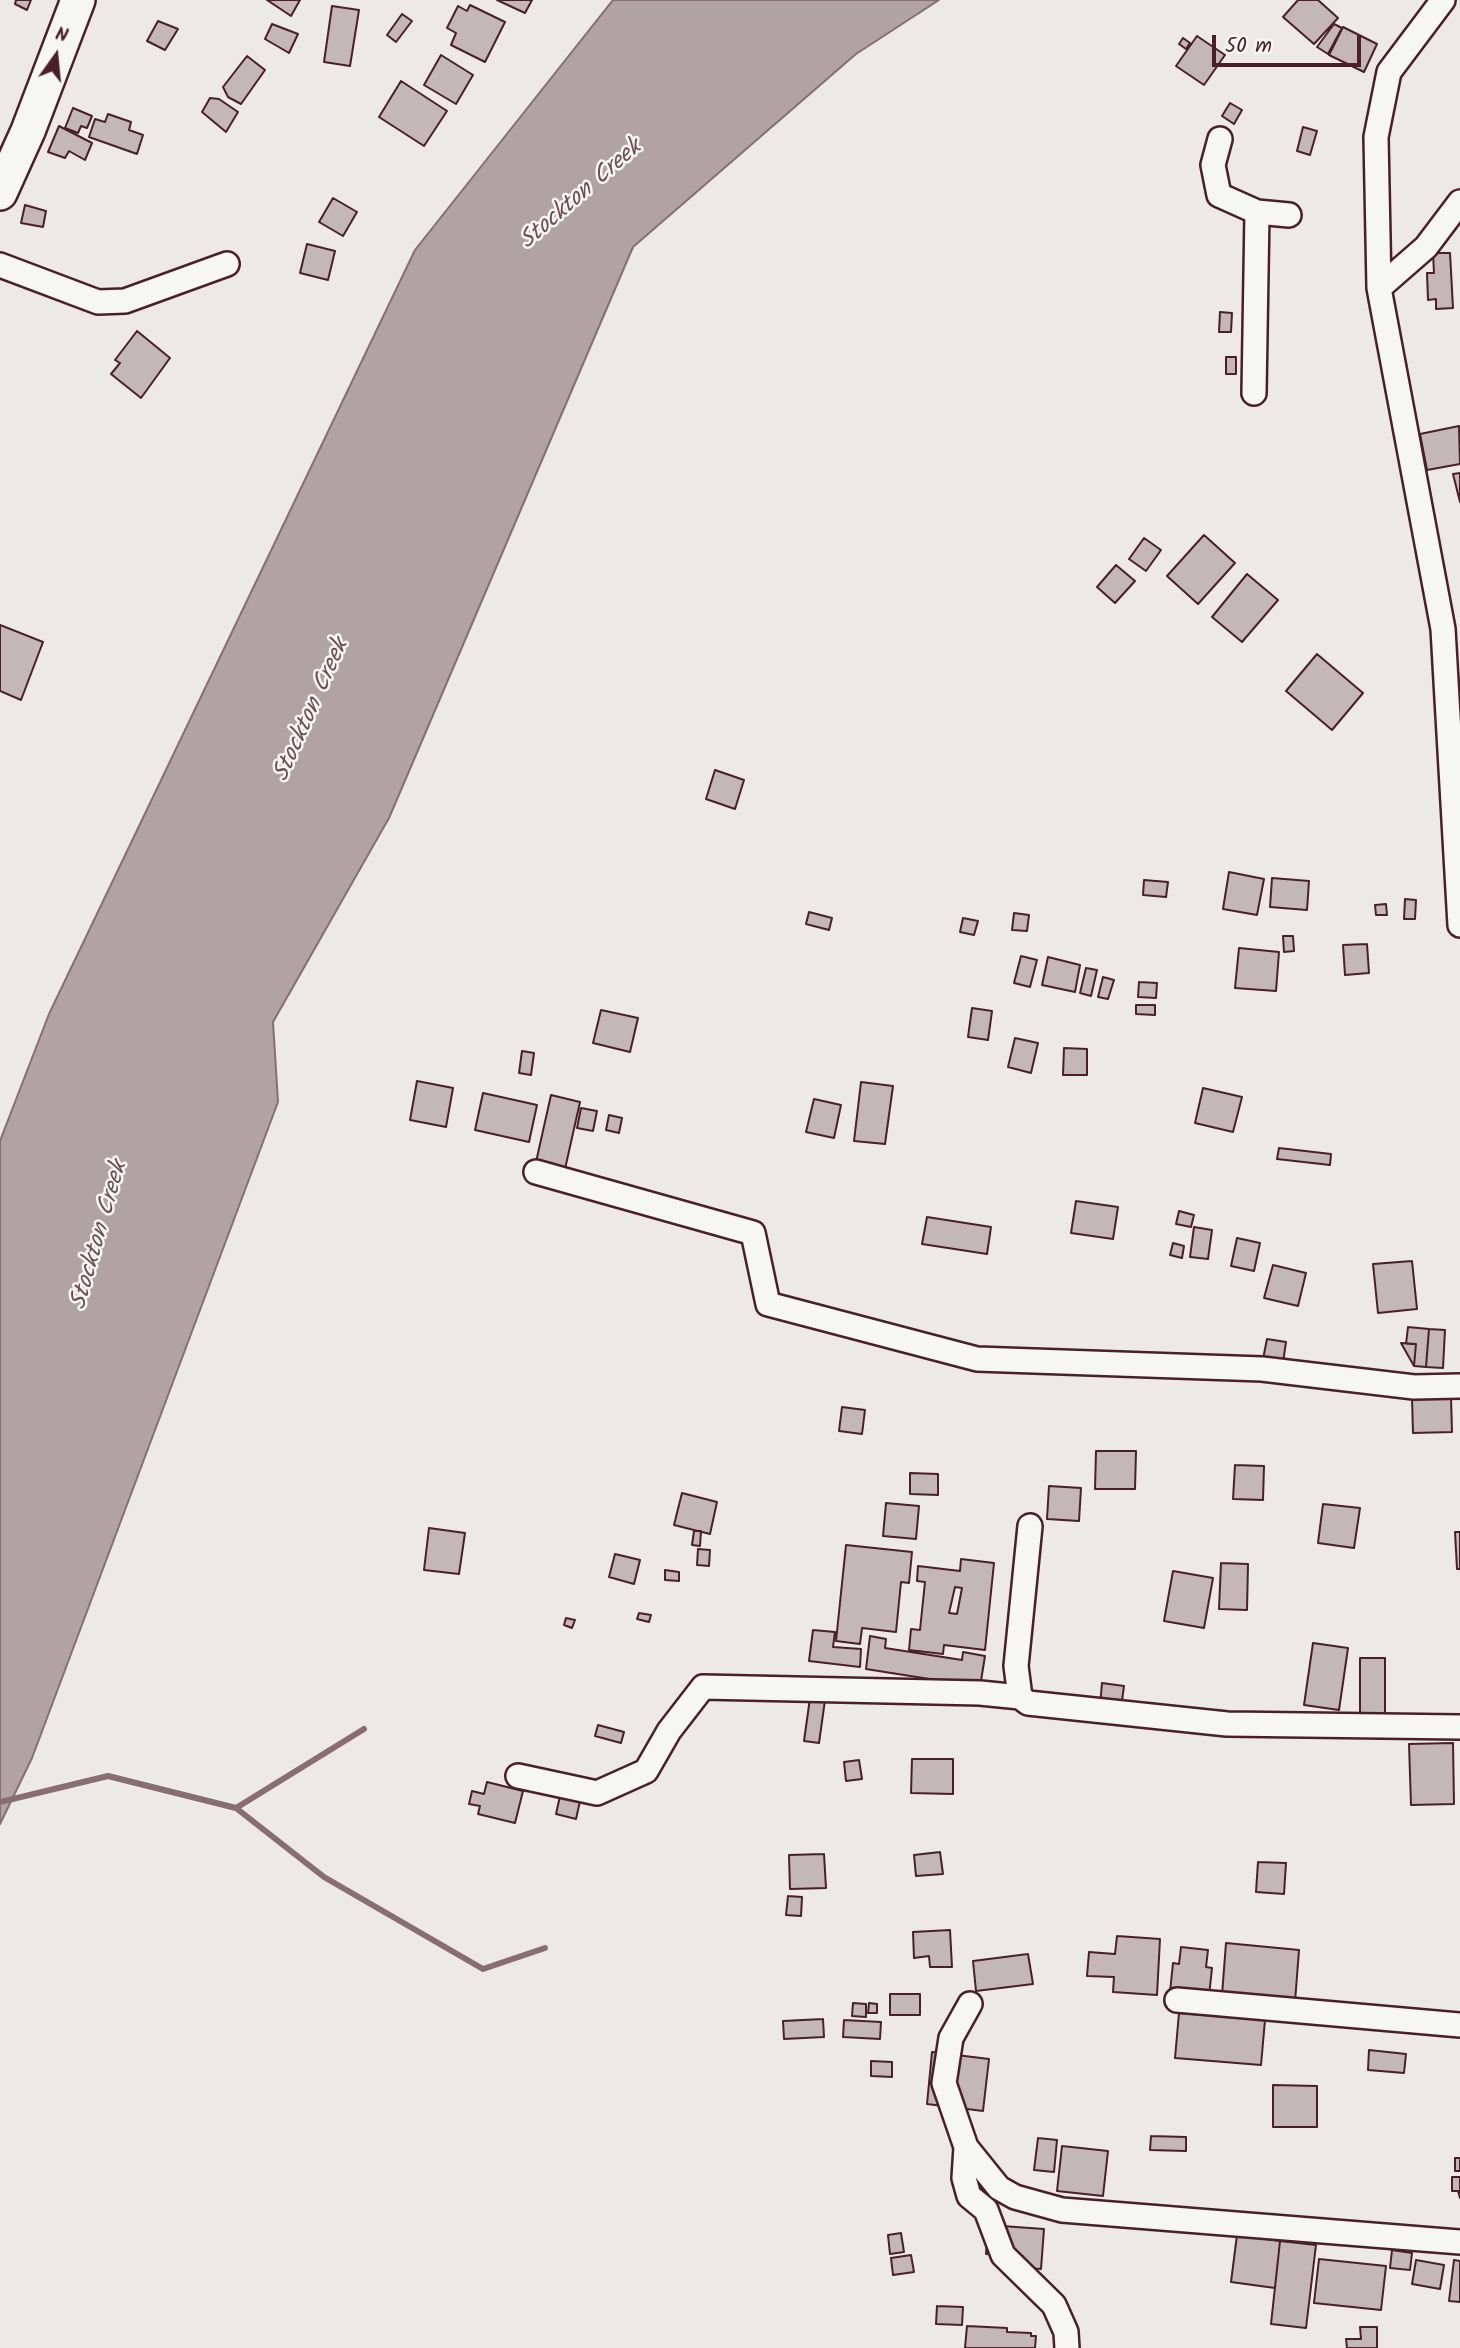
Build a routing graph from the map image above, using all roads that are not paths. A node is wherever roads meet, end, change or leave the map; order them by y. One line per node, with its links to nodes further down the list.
1 (78, 0): 4 (highway)
2 (1443, 0): 10 (street)
3 (1220, 139): 6 (street)
4 (0, 193)
5 (1460, 202): 10 (street)
6 (1256, 212): 7 (street); 11 (street)
7 (1289, 215)
8 (227, 264): 9 (street)
9 (0, 265)
10 (1379, 288): 12 (street)
11 (1254, 393)
12 (1455, 747): 13 (street)
13 (1460, 925)
14 (536, 1172): 15 (street)
15 (1460, 1386)
16 (1030, 1526): 17 (street)
17 (1020, 1698): 18 (street); 19 (street)
18 (1460, 1727)
19 (518, 1776)
20 (1177, 2000): 22 (street)
21 (970, 2004): 23 (street)
22 (1460, 2025)
23 (966, 2147): 24 (street); 25 (street)
24 (1460, 2242)
25 (1067, 2348)

